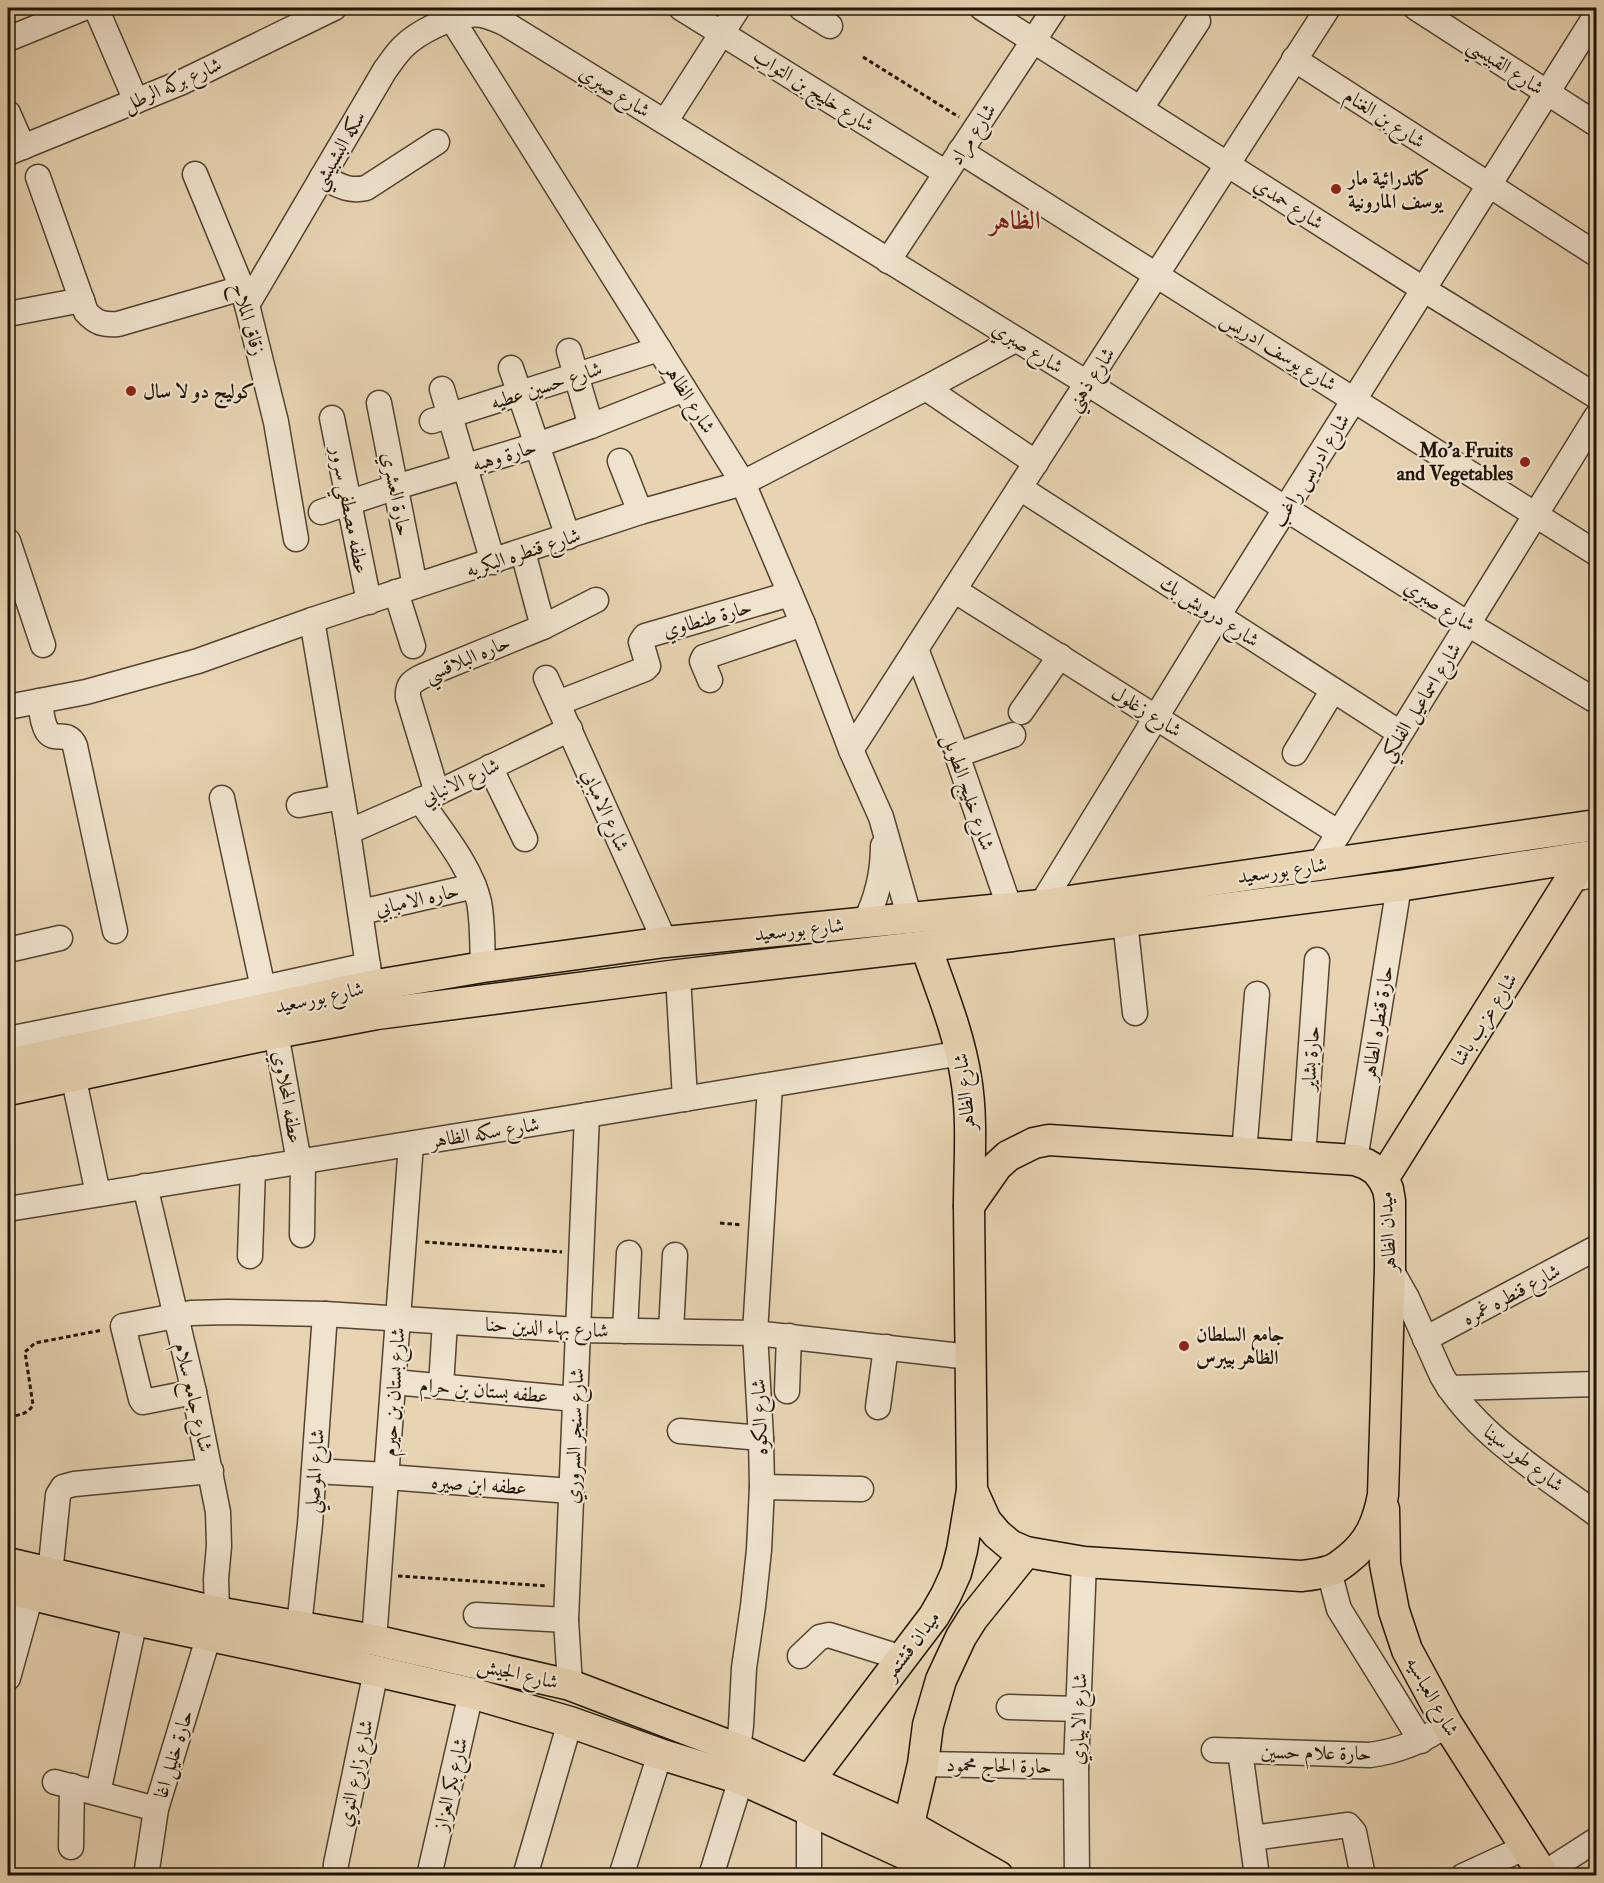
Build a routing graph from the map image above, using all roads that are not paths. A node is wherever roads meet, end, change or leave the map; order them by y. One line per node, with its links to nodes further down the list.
1 (84, 8): 16 (street)
2 (96, 8): 20 (street)
3 (334, 8): 20 (street, شارع بركه الرطل)
4 (681, 8): 15 (street, شارع خليج بن التواب)
5 (738, 8): 15 (street)
6 (801, 8): 14 (street)
7 (982, 8): 17 (street, شارع حمدي)
8 (1055, 8): 17 (street, شارع مراد)
9 (1328, 8): 18 (street, شارع ذهني)
10 (1416, 8): 19 (street, شارع القبيسي)
11 (449, 14): 23 (street, شارع صبري); 32 (street, سكه البشبيشي); 42 (street, شارع الظاهر)
12 (1596, 15): 19 (street, شارع ادريس راغب)
13 (1198, 21): 21 (street)
14 (830, 26)
15 (722, 33): 23 (street); 29 (street, شارع خليج بن التواب)
16 (8, 39)
17 (1034, 40): 21 (street, شارع حمدي); 27 (street, شارع مراد)
18 (1294, 59): 28 (street, شارع ذهني); 33 (street, شارع بن الغنام)
19 (1548, 93): 24 (street, شارع القبيسي); 33 (street, شارع ادريس راغب)
20 (136, 101): 26 (street, شارع بركه الرطل)
21 (1141, 108): 28 (street, شارع حمدي)
22 (8, 113): 26 (street)
23 (665, 122): 35 (street, شارع صبري)
24 (1596, 124)
25 (438, 142): 32 (street)
26 (15, 150)
27 (960, 151): 29 (street, شارع مراد); 36 (street, شارع يوسف ادريس)
28 (1228, 163): 36 (street, شارع ذهني); 37 (street, شارع حمدي)
29 (946, 173): 35 (street, شارع مراد)
30 (195, 174): 38 (street, زقاق الملاح)
31 (38, 177): 39 (street)
32 (322, 177): 38 (street, سكه البشبيشي)
33 (1490, 185): 34 (street, شارع بن الغنام); 37 (street, شارع ادريس راغب)
34 (1596, 254)
35 (888, 261): 41 (street, شارع صبري)
36 (1157, 274): 46 (street, شارع ذهني); 52 (street, شارع يوسف ادريس)
37 (1423, 289): 51 (street, شارع حمدي); 52 (street, شارع ادريس راغب)
38 (244, 297): 39 (street); 71 (street, زقاق الملاح)
39 (82, 300): 40 (street)
40 (8, 314)
41 (1015, 340): 46 (street, شارع صبري); 47 (street, شارع قنطره البكريه)
42 (659, 349): 45 (street, شارع حسين عطيه); 49 (street, شارع الظاهر)
43 (568, 351): 45 (street)
44 (511, 368): 50 (street)
45 (576, 375): 50 (street, شارع حسين عطيه); 57 (street)
46 (1087, 383): 60 (street, شارع ذهني); 66 (street, شارع صبري)
47 (926, 388): 60 (street); 62 (street, شارع قنطره البكريه)
48 (442, 389): 56 (street)
49 (684, 389): 57 (street, حارة وهبه); 62 (street, شارع الظاهر)
50 (520, 393): 56 (street, شارع حسين عطيه); 58 (street)
51 (1596, 396)
52 (1355, 399): 66 (street, شارع ادريس راغب); 69 (street, شارع يوسف ادريس)
53 (379, 403): 63 (street, حارة العشري)
54 (1596, 417): 69 (street, شارع اسماعيل الفلكي)
55 (332, 418): 65 (street, عطفه مصطفي سرور)
56 (441, 418): 61 (street)
57 (591, 426): 58 (street, حارة وهبه)
58 (537, 445): 61 (street, حارة وهبه); 70 (street)
59 (620, 461): 68 (street)
60 (1036, 463): 64 (street, شارع ذهني)
61 (466, 466): 63 (street, حارة وهبه); 75 (street)
62 (743, 483): 68 (street, شارع قنطره البكريه); 78 (street, شارع الظاهر)
63 (396, 487): 65 (street, حارة وهبه); 76 (street, حارة العشري)
64 (1020, 488): 77 (street, شارع ذهني); 81 (street, شارع درويش بك)
65 (349, 503): 67 (street, حارة وهبه); 80 (street, عطفه مصطفي سرور)
66 (1287, 508): 81 (street, شارع ادريس راغب); 84 (street, شارع صبري)
67 (321, 512)
68 (640, 512): 70 (street, شارع قنطره البكريه)
69 (1536, 516): 74 (street, شارع يوسف ادريس); 84 (street, شارع اسماعيل الفلكي)
70 (568, 537): 73 (street, شارع قنطره البكريه)
71 (296, 539)
72 (8, 541): 86 (street)
73 (523, 552): 75 (street, شارع قنطره البكريه); 85 (street)
74 (1596, 553)
75 (493, 562): 76 (street, شارع قنطره البكريه)
76 (406, 589): 80 (street, شارع قنطره البكريه); 87 (street, حارة العشري)
77 (954, 590): 88 (street, شارع ذهني); 89 (street, شارع زغلول)
78 (790, 594): 83 (street, شارع الظاهر); 95 (street, حارة طنطاوي)
79 (596, 600): 85 (street, حاره البلاقسي)
80 (369, 602): 82 (street, شارع قنطره البكريه)
81 (1218, 616): 92 (street, شارع درويش بك); 98 (street, شارع ادريس راغب)
82 (312, 620): 93 (street, شارع قنطره البكريه); 107 (street)
83 (803, 624): 91 (street); 102 (street, شارع الظاهر)
84 (1468, 624): 94 (street, شارع صبري); 100 (street, شارع اسماعيل الفلكي)
85 (543, 627): 106 (street, حاره البلاقسي)
86 (43, 645)
87 (413, 646)
88 (916, 649): 102 (street, شارع ذهني); 104 (street, شارع خليج الطويل)
89 (1060, 656): 97 (street); 98 (street, شارع زغلول)
90 (546, 678): 95 (street, شارع الامبابي)
91 (710, 680)
92 (1333, 690): 100 (street, شارع درويش بك); 103 (street)
93 (40, 701): 96 (street, شارع قنطره البكريه); 125 (street)
94 (1596, 701)
95 (558, 703): 99 (street, شارع الامبابي)
96 (8, 707)
97 (1021, 712)
98 (1156, 717): 113 (street, شارع زغلول); 120 (street, شارع ادريس راغب)
99 (570, 729): 105 (street, شارع الانبابي); 127 (street, شارع الامبابي)
100 (1400, 733): 113 (street, شارع اسماعيل الفلكي)
101 (1013, 735): 104 (street)
102 (851, 750): 110 (street, شارع الظاهر)
103 (1295, 753)
104 (957, 755): 124 (street, شارع خليج الطويل)
105 (490, 767): 106 (street, شارع الانبابي); 114 (street)
106 (428, 796): 112 (street, شارع الانبابي); 117 (street)
107 (342, 797): 109 (street); 112 (street)
108 (222, 798): 134 (street)
109 (298, 806)
110 (881, 817): 121 (street, شارع الظاهر); 123 (street, شارع الظاهر)
111 (1596, 825): 115 (main road, شارع بورسعيد)
112 (348, 832): 119 (street)
113 (1338, 833): 115 (street, شارع اسماعيل الفلكي)
114 (525, 838)
115 (1319, 865): 120 (main road, شارع بورسعيد)
116 (1587, 867): 118 (main road, شارع بورسعيد); 152 (main road, شارع عزب باشا)
117 (474, 886): 119 (street, حاره الامبابي); 131 (street)
118 (1399, 886): 122 (main road, شارع بورسعيد); 149 (street, حارة قنطره الطاهر)
119 (361, 912): 133 (street)
120 (1041, 918): 122 (main road, شارع بورسعيد); 124 (main road, شارع بورسعيد)
121 (909, 919): 123 (main road, شارع بورسعيد); 124 (main road, شارع بورسعيد)
122 (1125, 921): 136 (street)
123 (865, 922): 127 (main road, شارع بورسعيد)
124 (1011, 923): 128 (main road, شارع بورسعيد)
125 (115, 931)
126 (60, 939): 129 (street)
127 (665, 942): 131 (main road, شارع بورسعيد)
128 (926, 946): 132 (main road, شارع بورسعيد); 139 (main road, شارع الظاهر)
129 (8, 950)
130 (1317, 960): 148 (street, حارة بشاير)
131 (483, 968): 133 (main road, شارع بورسعيد)
132 (678, 975): 137 (main road, شارع بورسعيد); 144 (street)
133 (370, 976): 134 (street, شارع بورسعيد); 140 (main road, شارع بورسعيد)
134 (263, 988): 138 (street, شارع بورسعيد)
135 (1257, 994): 147 (street)
136 (1135, 1013)
137 (276, 1033): 141 (main road, شارع بورسعيد); 150 (street, عطفه المحلاوي)
138 (8, 1039)
139 (962, 1053): 142 (street, شارع سكه الظاهر); 155 (main road, شارع الظاهر)
140 (8, 1064)
141 (73, 1075): 143 (main road, شارع بورسعيد); 154 (street)
142 (770, 1085): 144 (street, شارع سكه الظاهر); 170 (street, شارع الكوه)
143 (8, 1090)
144 (685, 1099): 145 (street, شارع سكه الظاهر)
145 (587, 1116): 146 (street, شارع سكه الظاهر); 167 (street, شارع سنجر السروري)
146 (411, 1144): 150 (street, شارع سكه الظاهر); 165 (street, شارع بستان بن حيرم)
147 (1244, 1153): 148 (main road, ميدان الظاهر); 155 (main road, ميدان الظاهر)
148 (1303, 1157): 149 (main road, ميدان الظاهر)
149 (1355, 1160): 152 (main road, ميدان الظاهر)
150 (301, 1161): 151 (street, شارع سكه الظاهر); 157 (street, عطفه المحلاوي)
151 (253, 1169): 153 (street, شارع سكه الظاهر); 161 (street)
152 (1383, 1179): 162 (main road, ميدان الظاهر)
153 (145, 1186): 154 (street, شارع سكه الظاهر); 164 (street, شارع جامع سلام)
154 (98, 1194): 156 (street, شارع سكه الظاهر)
155 (969, 1206): 174 (main road, ميدان الظاهر)
156 (8, 1209)
157 (302, 1235)
158 (1596, 1248): 172 (street, شارع قنطره غمره)
159 (629, 1253): 168 (street)
160 (675, 1255): 169 (street)
161 (250, 1256)
162 (1390, 1268): 172 (street, شارع طور سينا); 192 (main road, ميدان الظاهر)
163 (325, 1314): 164 (street, شارع بهاء الدين حنا); 165 (street, شارع بهاء الدين حنا); 186 (street, شارع الموصلي)
164 (175, 1315): 180 (street, شارع جامع سلام); 180 (street, شارع بهاء الدين حنا)
165 (398, 1320): 166 (street, شارع بهاء الدين حنا); 175 (street, شارع بستان بن حيرم)
166 (445, 1322): 167 (street, شارع بهاء الدين حنا); 177 (street)
167 (578, 1330): 168 (street, شارع بهاء الدين حنا); 181 (street, شارع سنجر السروري)
168 (625, 1331): 169 (street, شارع بهاء الدين حنا)
169 (671, 1331): 170 (street, شارع بهاء الدين حنا)
170 (755, 1333): 171 (street, شارع بهاء الدين حنا); 184 (street, شارع الكوه)
171 (789, 1335): 173 (street, شارع بهاء الدين حنا); 179 (street)
172 (1425, 1340): 178 (street, شارع طور سينا)
173 (885, 1347): 174 (street, شارع بهاء الدين حنا); 182 (street)
174 (970, 1357): 190 (main road, ميدان الظاهر)
175 (393, 1382): 177 (street, عطفه بستان بن حرام); 187 (street, شارع بستان بن حيرم)
176 (1596, 1384): 178 (street)
177 (441, 1386): 181 (street, عطفه بستان بن حرام)
178 (1449, 1388): 193 (street, شارع طور سينا)
179 (788, 1391)
180 (194, 1392): 185 (street, شارع جامع سلام)
181 (575, 1399): 191 (street, شارع سنجر السروري)
182 (878, 1407)
183 (680, 1431): 184 (street)
184 (761, 1438): 188 (street, شارع الكوه)
185 (211, 1471): 198 (street); 202 (street, شارع جامع سلام)
186 (314, 1471): 187 (street, عطفه ابن صيره); 203 (street, شارع الموصلي)
187 (387, 1476): 191 (street, عطفه ابن صيره); 204 (street, شارع بستان بن حيرم)
188 (762, 1487): 189 (street); 216 (street, شارع الكوه)
189 (861, 1489)
190 (972, 1490): 194 (main road, ميدان الظاهر); 206 (main road, ميدان قشتمر)
191 (571, 1491): 201 (street, شارع سنجر السروري)
192 (1383, 1495): 197 (main road, ميدان الظاهر); 214 (main road, شارع العباسيه)
193 (1596, 1514)
194 (1026, 1552): 195 (main road, ميدان الظاهر); 220 (main road, ميدان قشتمر)
195 (1084, 1562): 197 (main road, ميدان الظاهر); 212 (street, شارع الابياري)
196 (8, 1563): 198 (main road, شارع الجيش)
197 (1329, 1571): 215 (street)
198 (30, 1586): 200 (main road, شارع الجيش); 202 (main road, شارع الجيش); 208 (street)
199 (476, 1615): 201 (street)
200 (135, 1620): 202 (main road, شارع الجيش); 224 (street)
201 (566, 1620): 209 (street, شارع سنجر السروري)
202 (213, 1623): 203 (main road, شارع الجيش); 207 (main road, شارع الجيش); 225 (street, حارة خليل اغا)
203 (299, 1626): 204 (main road, شارع الجيش)
204 (374, 1640): 209 (main road, شارع الجيش)
205 (800, 1656): 206 (street)
206 (902, 1658): 223 (main road, ميدان قشتمر)
207 (376, 1671): 210 (main road, شارع الجيش); 233 (street, شارع زارع النوي)
208 (8, 1678)
209 (570, 1685): 216 (main road, شارع الجيش)
210 (471, 1693): 213 (main road, شارع الجيش); 234 (street, شارع بكر العزاز)
211 (1009, 1707): 212 (street)
212 (1078, 1709): 221 (street, شارع الابياري)
213 (570, 1722): 219 (main road, شارع الجيش); 235 (street)
214 (1447, 1724): 215 (street, حارة علام حسين); 231 (main road, شارع العباسيه)
215 (1421, 1741): 218 (street, حارة علام حسين)
216 (738, 1749): 223 (main road, شارع الجيش)
217 (1214, 1750): 218 (street, حارة علام حسين)
218 (1240, 1751): 227 (street)
219 (660, 1754): 222 (main road, شارع الجيش); 236 (street)
220 (923, 1764): 221 (street, حارة الحاج محمود); 228 (main road, ميدان قشتمر)
221 (1076, 1767): 241 (street, شارع الابياري)
222 (741, 1779): 226 (main road, شارع الجيش); 237 (street)
223 (808, 1782): 228 (main road, شارع الجيش)
224 (98, 1793): 225 (street); 230 (street)
225 (156, 1809): 232 (street, حارة خليل اغا)
226 (809, 1811): 228 (main road, شارع الجيش); 238 (street)
227 (1252, 1838): 242 (street); 243 (street)
228 (906, 1839): 239 (main road, شارع الجيش); 240 (main road, شارع الجيش)
229 (1596, 1839): 245 (street)
230 (71, 1847)
231 (1526, 1847): 244 (street); 245 (main road, شارع العباسيه)
232 (146, 1875)
233 (335, 1875)
234 (429, 1875)
235 (525, 1875)
236 (621, 1875)
237 (711, 1875)
238 (809, 1875)
239 (941, 1875)
240 (998, 1875)
241 (1077, 1875)
242 (1257, 1875)
243 (1363, 1875)
244 (1463, 1875)
245 (1544, 1875)

